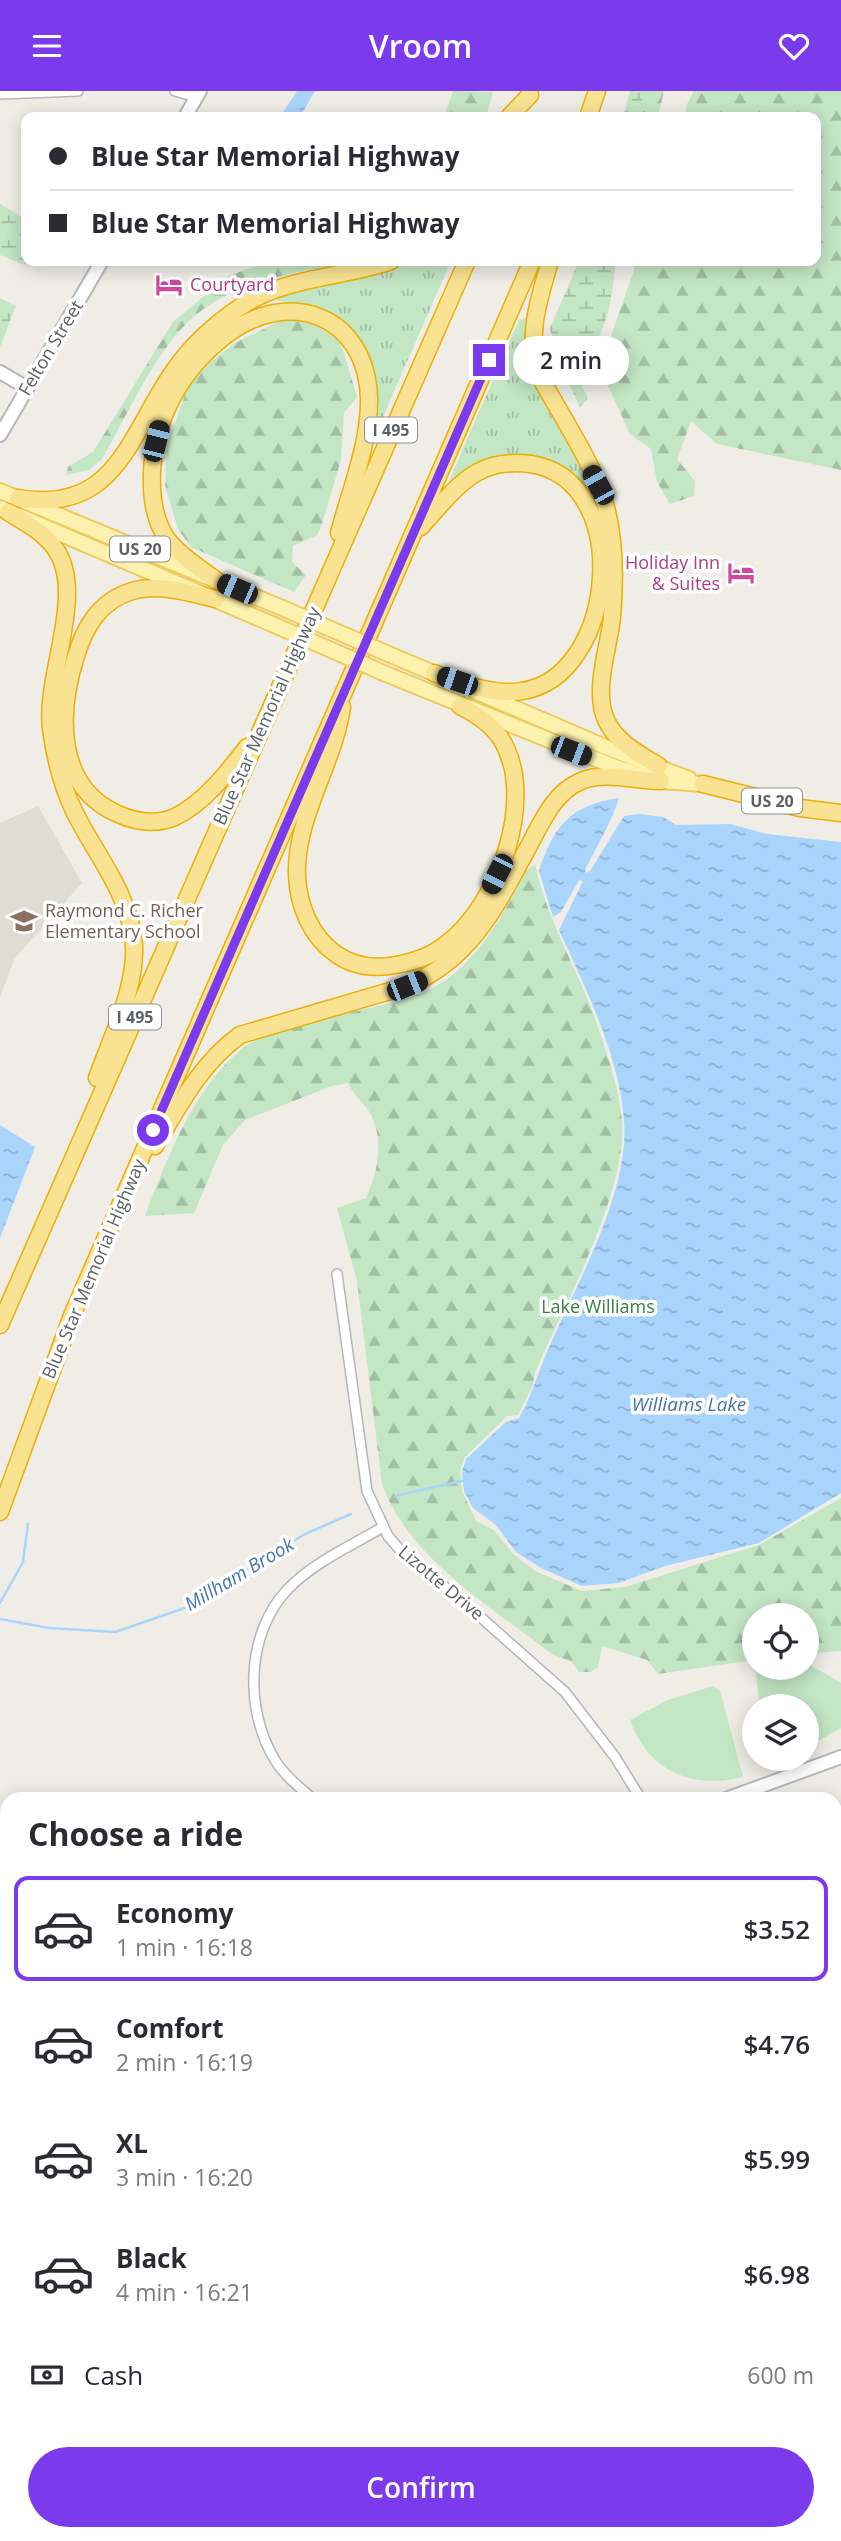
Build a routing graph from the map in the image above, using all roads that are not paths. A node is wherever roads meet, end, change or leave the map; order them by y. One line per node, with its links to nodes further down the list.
1 (78, 91): 6 (street)
2 (174, 91): 7 (street)
3 (597, 91): 11 (highway)
4 (605, 91): 12 (highway)
5 (531, 93): 9 (highway); 10 (highway)
6 (0, 94)
7 (198, 94): 8 (street)
8 (189, 112)
9 (514, 112)
10 (525, 112)
11 (590, 112)
12 (598, 112)
13 (99, 266): 19 (street, Felton Street)
14 (371, 266): 22 (highway)
15 (465, 266): 26 (highway, Blue Star Memorial Highway / I 495)
16 (530, 266): 23 (highway, Blue Star Memorial Highway)
17 (549, 266): 31 (highway)
18 (0, 372): 19 (street)
19 (27, 388): 20 (street, Felton Street)
20 (0, 435)
21 (0, 491): 22 (main road, US 20)
22 (9, 506): 24 (main road, US 20); 25 (main road, US 20); 35 (highway)
23 (414, 533): 27 (highway); 28 (highway, Blue Star Memorial Highway)
24 (216, 580): 26 (highway); 27 (main road, US 20, bridge)
25 (216, 599): 29 (main road, US 20, bridge); 30 (highway)
26 (318, 600): 30 (highway, Blue Star Memorial Highway / I 495)
27 (434, 673): 31 (main road, US 20)
28 (345, 688): 29 (highway); 34 (highway, Blue Star Memorial Highway)
29 (460, 706): 31 (main road, US 20)
30 (270, 709): 35 (highway, Blue Star Memorial Highway / I 495)
31 (660, 774): 32 (main road, US 20); 34 (highway)
32 (704, 784): 33 (highway, US 20)
33 (841, 813)
34 (122, 1203): 38 (highway, Blue Star Memorial Highway)
35 (41, 1232): 37 (highway, Blue Star Memorial Highway / I 495)
36 (337, 1274): 39 (street, Lizotte Drive)
37 (0, 1325)
38 (0, 1512)
39 (383, 1527): 41 (street); 42 (street, Lizotte Drive)
40 (841, 1757): 43 (street)
41 (306, 1792)
42 (637, 1792)
43 (745, 1792)

